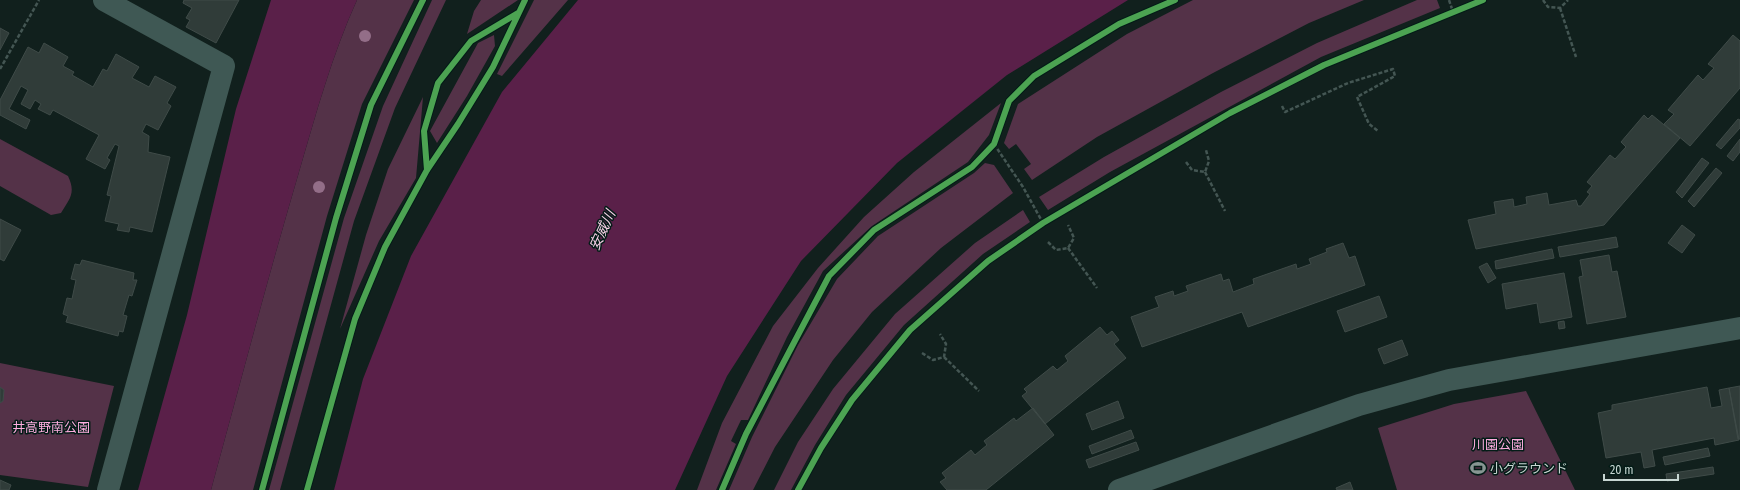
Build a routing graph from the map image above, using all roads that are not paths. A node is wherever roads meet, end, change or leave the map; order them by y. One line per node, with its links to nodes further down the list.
1 (104, 0): 3 (street)
2 (1740, 328): 4 (street)
3 (108, 490)
4 (1119, 490)

